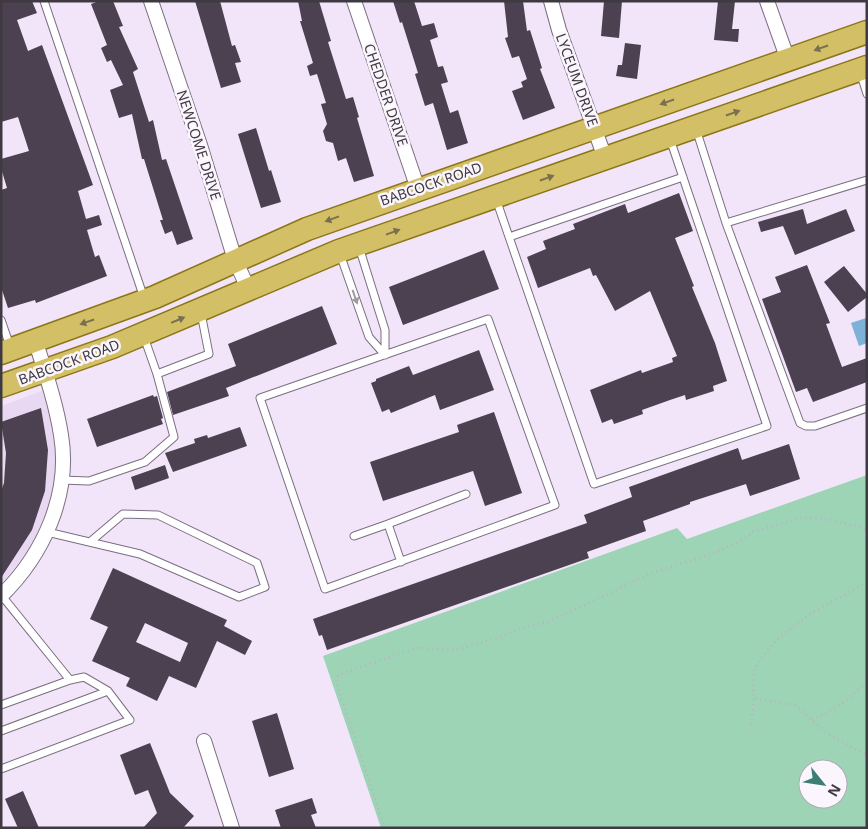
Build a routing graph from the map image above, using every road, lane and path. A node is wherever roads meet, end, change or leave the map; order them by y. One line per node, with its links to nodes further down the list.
1 (44, 1): 23 (lane)
2 (152, 1): 21 (street, NEWCOME DRIVE)
3 (354, 1): 16 (street, CHEDDER DRIVE)
4 (552, 1): 10 (street, LYCEUM DRIVE)
5 (767, 1): 7 (street)
6 (867, 32): 7 (main road, BABCOCK ROAD, one-way to 7)
7 (788, 60): 10 (main road, BABCOCK ROAD, one-way to 10)
8 (863, 68): 9 (lane); 11 (main road, BABCOCK ROAD, one-way to 8)
9 (867, 94)
10 (594, 127): 13 (street, LYCEUM DRIVE); 16 (main road, BABCOCK ROAD)
11 (695, 127): 12 (main road, BABCOCK ROAD); 18 (lane)
12 (669, 136): 13 (main road, BABCOCK ROAD); 14 (lane)
13 (605, 158): 17 (main road, BABCOCK ROAD, one-way to 13)
14 (683, 177): 19 (lane); 19 (lane)
15 (867, 180): 18 (lane)
16 (418, 189): 21 (main road, BABCOCK ROAD, one-way to 21)
17 (495, 196): 19 (lane); 20 (main road, BABCOCK ROAD, one-way to 17)
18 (726, 223): 33 (lane)
19 (509, 237)
20 (349, 248): 22 (main road, BABCOCK ROAD); 29 (lane); 29 (lane, one-way to 29)
21 (235, 260): 22 (street, NEWCOME DRIVE); 23 (main road, BABCOCK ROAD)
22 (248, 288): 24 (main road, BABCOCK ROAD)
23 (145, 300): 27 (main road, BABCOCK ROAD, one-way to 27)
24 (200, 311): 26 (main road, BABCOCK ROAD, one-way to 24); 31 (lane)
25 (1, 320): 28 (lane)
26 (144, 334): 30 (main road, BABCOCK ROAD); 31 (lane)
27 (35, 340): 28 (main road, BABCOCK ROAD); 30 (street)
28 (6, 351)
29 (385, 355): 41 (lane); 41 (lane)
30 (45, 370): 32 (main road, BABCOCK ROAD); 34 (street)
31 (157, 374): 34 (lane)
32 (1, 386)
33 (867, 408)
34 (61, 480): 38 (street)
35 (466, 494): 36 (lane)
36 (388, 524): 39 (lane); 41 (lane)
37 (867, 529): 56 (path)
38 (47, 532): 40 (lane); 43 (street)
39 (354, 536)
40 (90, 542): 40 (lane)
41 (401, 562)
42 (867, 582): 47 (path)
43 (1, 596): 44 (lane)
44 (70, 680): 46 (lane); 48 (lane)
45 (866, 684): 49 (path)
46 (108, 691): 51 (lane); 54 (lane)
47 (754, 698): 49 (path); 50 (path)
48 (1, 705)
49 (812, 720): 53 (path)
50 (751, 726)
51 (1, 731)
52 (204, 741): 55 (street)
53 (867, 754)
54 (1, 770)
55 (232, 828)
56 (385, 828)

